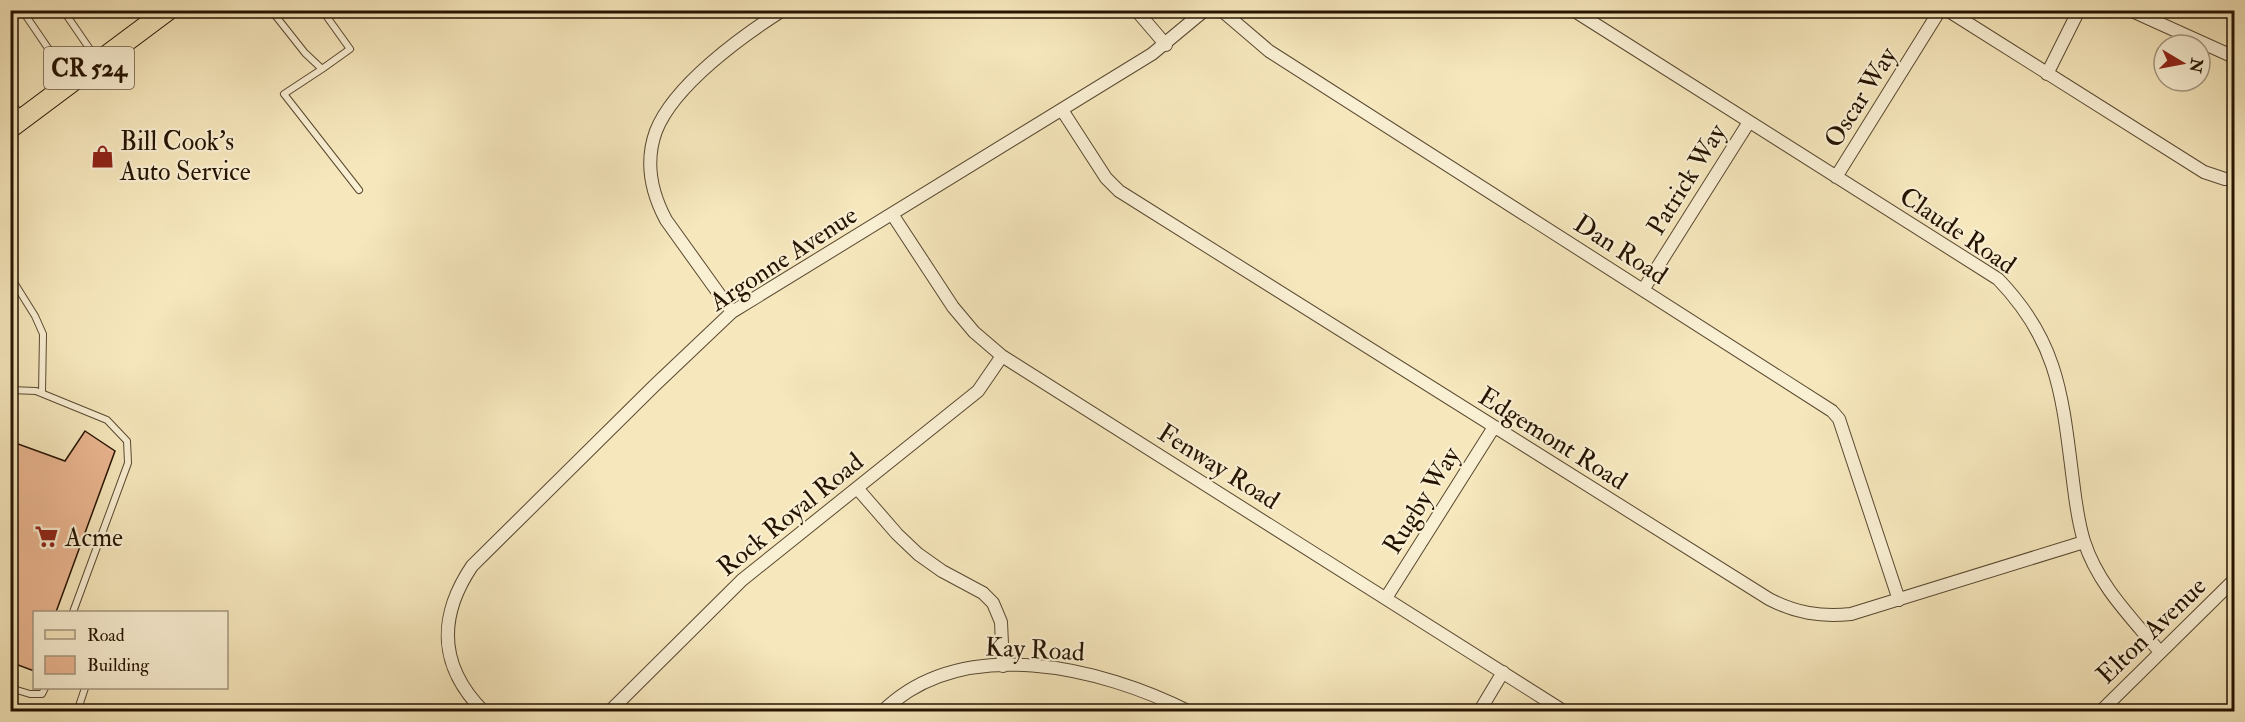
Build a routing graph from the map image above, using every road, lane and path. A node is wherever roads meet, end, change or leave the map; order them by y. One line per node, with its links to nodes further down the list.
1 (22, 10): 20 (lane)
2 (63, 10): 17 (lane)
3 (168, 10): 17 (main road, CR 524)
4 (271, 10): 18 (lane)
5 (322, 10): 18 (lane)
6 (783, 10): 31 (street)
7 (1136, 10): 15 (street)
8 (1204, 10): 15 (street, Argonne Avenue)
9 (1221, 10): 30 (street, Dan Road)
10 (1573, 10): 23 (street, Claude Road)
11 (1940, 10): 25 (street, Oscar Way)
12 (1947, 10): 19 (street)
13 (2079, 10): 19 (street)
14 (2130, 10): 16 (street)
15 (1166, 45): 22 (street, Argonne Avenue)
16 (2235, 57)
17 (98, 61): 20 (main road, CR 524)
18 (322, 69): 27 (lane)
19 (2047, 74): 26 (street)
20 (71, 82): 24 (main road, CR 524)
21 (10, 101): 24 (lane)
22 (1062, 110): 28 (street, Argonne Avenue); 35 (street, Edgemont Road)
23 (1749, 122): 25 (street, Claude Road); 30 (street, Patrick Way)
24 (17, 123)
25 (1836, 177): 37 (street, Claude Road)
26 (2235, 179)
27 (360, 190)
28 (892, 214): 31 (street, Argonne Avenue); 32 (street, Fenway Road)
29 (10, 276): 34 (lane)
30 (1643, 290): 40 (street, Dan Road)
31 (732, 312): 49 (street, Argonne Avenue)
32 (1002, 357): 36 (street, Rock Royal Road); 39 (street, Fenway Road)
33 (10, 390): 34 (lane)
34 (42, 393): 41 (lane)
35 (1494, 427): 39 (street, Rugby Way); 40 (street, Edgemont Road)
36 (857, 488): 43 (street); 50 (street, Rock Royal Road)
37 (2084, 542): 40 (street, Edgemont Road); 42 (street, Claude Road)
38 (2235, 580): 42 (street, Elton Avenue)
39 (1386, 598): 44 (street, Fenway Road)
40 (1899, 600)
41 (73, 611)
42 (2160, 652): 55 (street, Elton Avenue)
43 (1003, 666): 51 (street, Kay Road); 52 (street, Kay Road)
44 (1503, 672): 53 (street); 54 (street, Fenway Road)
45 (10, 688): 46 (lane)
46 (44, 689)
47 (84, 689): 48 (lane)
48 (76, 711)
49 (484, 711)
50 (609, 711)
51 (882, 711)
52 (1190, 711)
53 (1479, 711)
54 (1564, 711)
55 (2100, 711)

